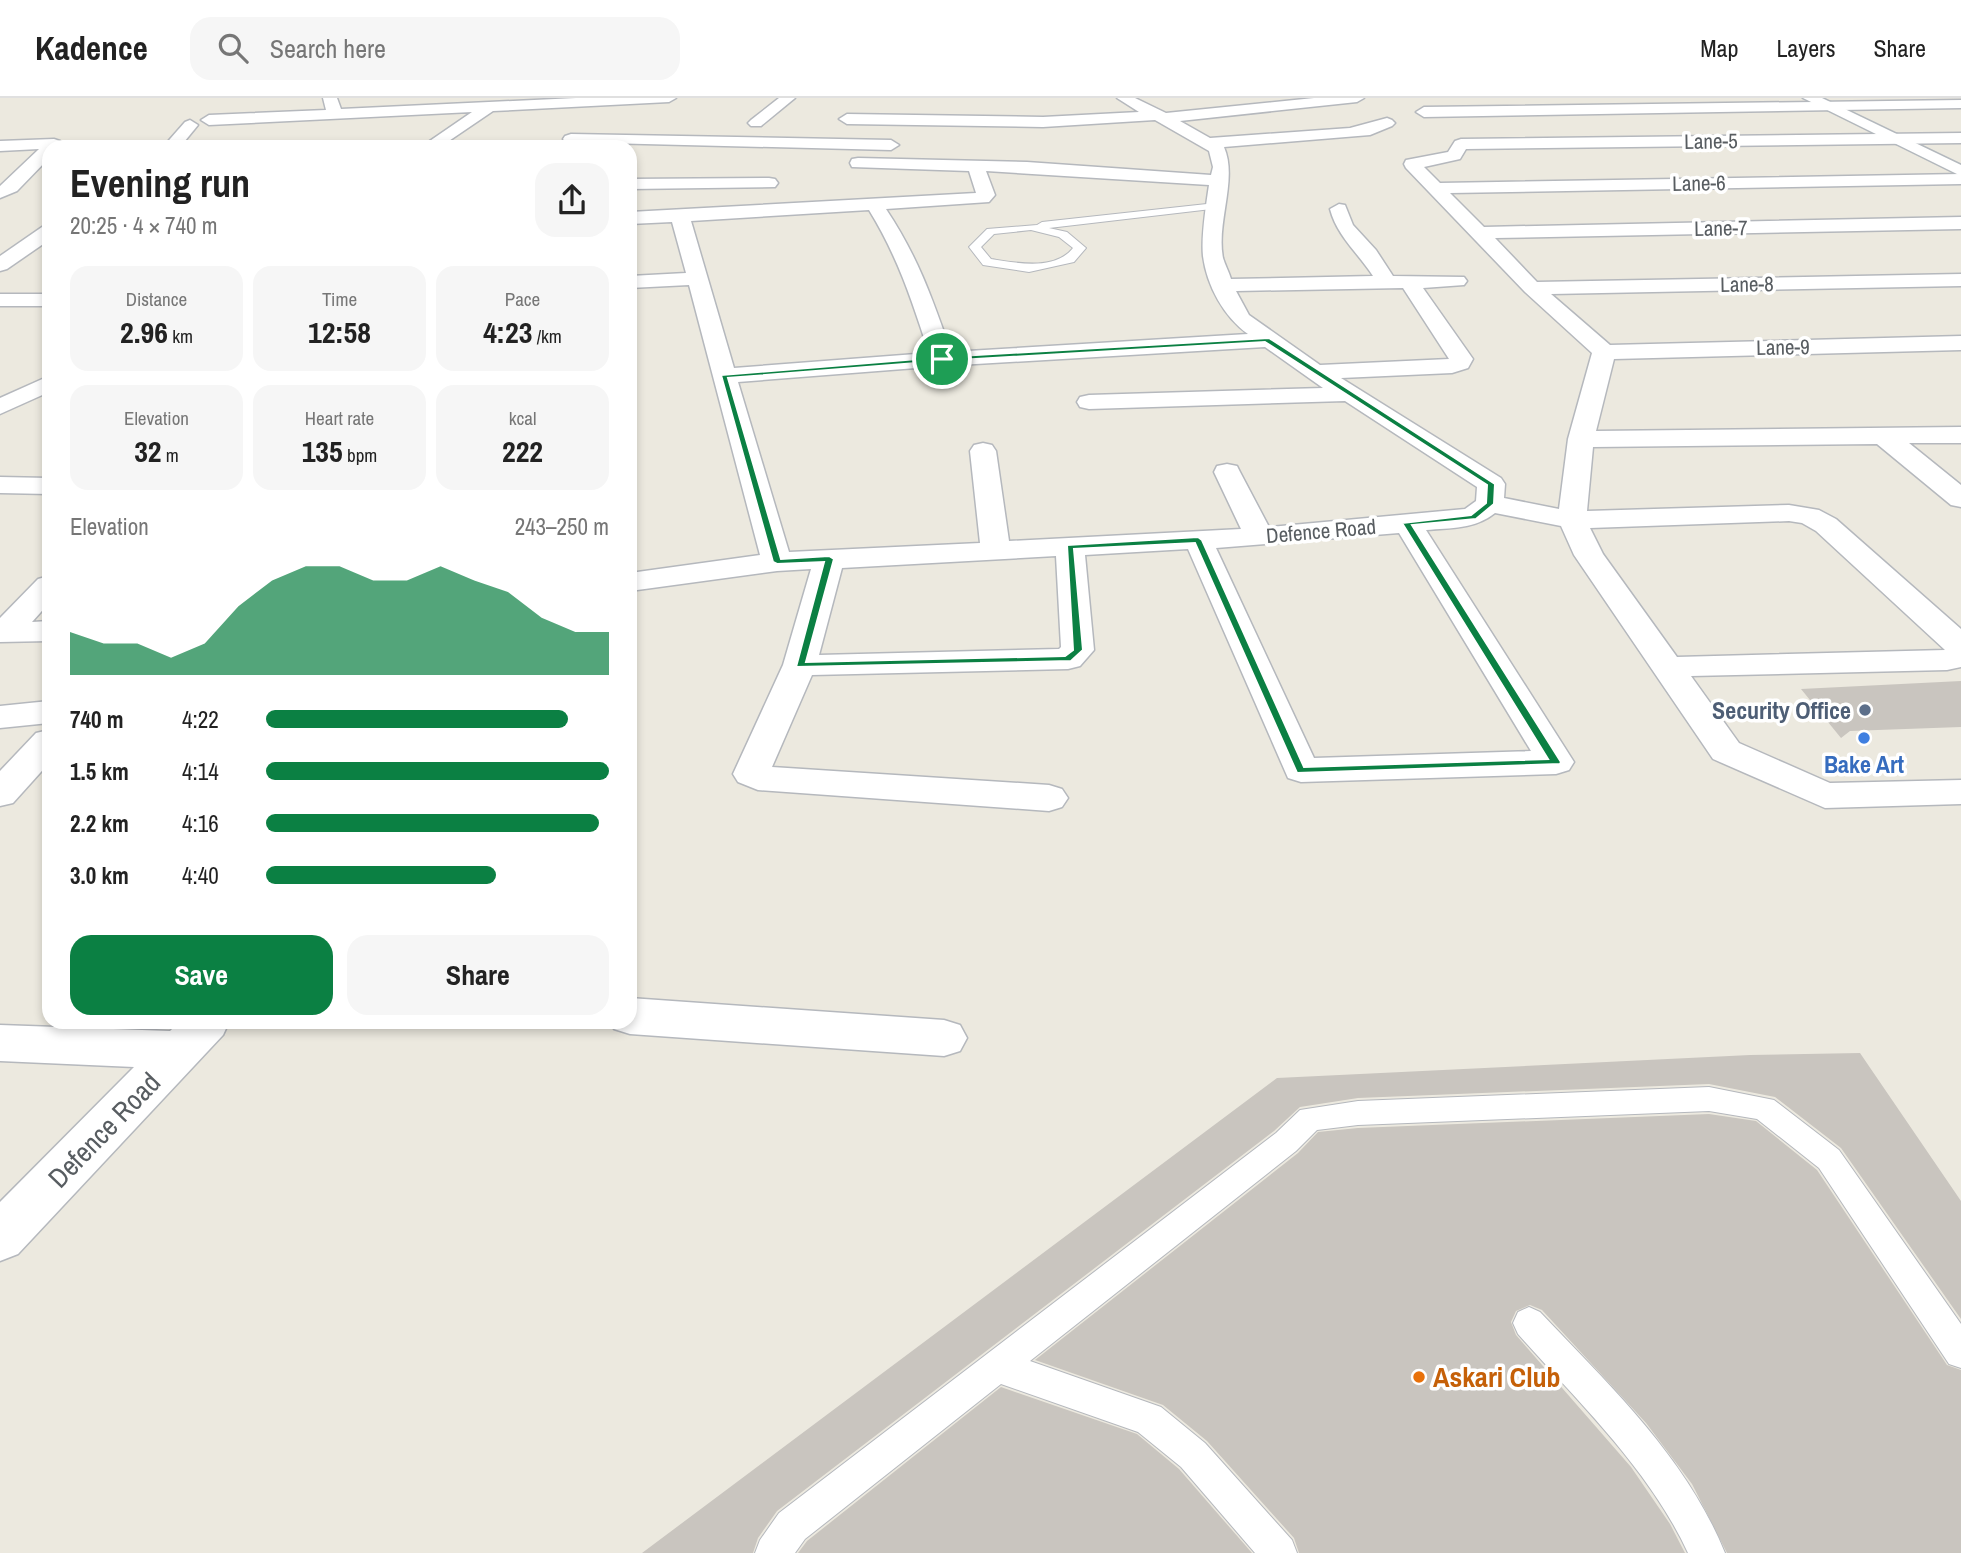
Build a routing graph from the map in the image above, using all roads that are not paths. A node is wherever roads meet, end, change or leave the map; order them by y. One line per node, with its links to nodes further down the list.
1 (669, 98): 14 (street)
2 (788, 98): 21 (street)
3 (1357, 98): 6 (street)
4 (1810, 98): 10 (street)
5 (1127, 100): 12 (street); 17 (street)
6 (1300, 101): 17 (street)
7 (448, 103): 13 (street); 15 (street)
8 (1961, 104): 10 (street)
9 (899, 105): 20 (street)
10 (1825, 105): 16 (street); 26 (street)
11 (331, 106): 15 (street); 19 (street)
12 (1067, 106)
13 (490, 107): 14 (street); 28 (street)
14 (608, 108): 29 (street)
15 (352, 113): 24 (street)
16 (1424, 113)
17 (1161, 116): 20 (street); 32 (street)
18 (838, 118): 20 (street)
19 (209, 120)
20 (913, 120)
21 (756, 123)
22 (1388, 123): 32 (street)
23 (190, 125): 27 (street)
24 (306, 131)
25 (1961, 138): 26 (street, Lane-5)
26 (1893, 139): 43 (street); 48 (street, Lane-5)
27 (177, 140)
28 (440, 140)
29 (569, 140)
30 (637, 141): 31 (street)
31 (651, 141): 34 (street); 38 (street)
32 (1207, 143): 50 (street)
33 (42, 144): 35 (street)
34 (904, 145)
35 (0, 146)
36 (1022, 148): 42 (street)
37 (42, 155): 49 (street)
38 (637, 155)
39 (858, 163): 41 (street)
40 (778, 164): 45 (street)
41 (976, 166): 42 (street); 51 (street)
42 (1027, 167): 50 (street)
43 (1961, 172)
44 (1961, 179): 48 (street, Lane-6)
45 (769, 183): 46 (street); 53 (street)
46 (637, 184)
47 (36, 186): 49 (street)
48 (1438, 188): 58 (street)
49 (4, 189)
50 (1217, 193): 57 (lane); 69 (street)
51 (874, 204): 53 (street); 78 (street)
52 (1339, 209): 68 (street)
53 (756, 211): 54 (street)
54 (680, 216): 55 (street); 64 (street)
55 (637, 218)
56 (1961, 223): 58 (street, Lane-7)
57 (1031, 228): 57 (lane)
58 (1480, 233): 70 (street)
59 (42, 236): 61 (street)
60 (0, 247): 61 (street)
61 (26, 247): 62 (street); 63 (street)
62 (42, 247)
63 (0, 265)
64 (697, 278): 67 (street); 80 (street)
65 (1961, 280): 70 (street, Lane-8)
66 (1457, 281): 68 (street)
67 (637, 282)
68 (1398, 282): 69 (street); 79 (street)
69 (1222, 285): 73 (street)
70 (1532, 288): 77 (street)
71 (0, 300): 72 (street)
72 (42, 300)
73 (1241, 319): 74 (street); 76 (street)
74 (1267, 340): 76 (street); 79 (street)
75 (1961, 343): 77 (street, Lane-9)
76 (1129, 349): 78 (street)
77 (1604, 352): 87 (street)
78 (942, 359): 80 (street)
79 (1315, 372): 82 (street)
80 (724, 376): 101 (street)
81 (42, 386): 84 (street)
82 (1350, 394): 83 (street); 93 (street)
83 (1089, 402)
84 (0, 407)
85 (1961, 435): 86 (street)
86 (1885, 437): 87 (street); 92 (street)
87 (1581, 439): 94 (street)
88 (984, 451): 99 (street)
89 (1227, 472): 96 (street)
90 (0, 485): 91 (street)
91 (42, 486)
92 (1961, 499)
93 (1490, 504): 94 (street); 95 (street, Defence Road)
94 (1572, 520): 106 (street); 109 (street)
95 (1407, 523): 96 (street, Defence Road); 97 (street)
96 (1259, 537): 97 (street, Defence Road)
97 (1198, 540): 98 (street, Defence Road)
98 (1070, 547): 99 (street, Defence Road); 108 (street)
99 (995, 551): 100 (street, Defence Road)
100 (829, 559): 101 (street, Defence Road); 108 (street)
101 (777, 562): 102 (street, Defence Road)
102 (637, 580)
103 (42, 592): 104 (street)
104 (5, 627): 105 (street)
105 (42, 630)
106 (1961, 650)
107 (1961, 657): 109 (street)
108 (800, 665): 115 (street)
109 (1666, 667): 113 (street)
110 (42, 713): 111 (street)
111 (0, 717)
112 (42, 749): 114 (street)
113 (1961, 792)
114 (0, 794)
115 (1049, 799)
116 (637, 1016): 118 (street)
117 (194, 1036): 119 (street); 120 (street, Defence Road)
118 (944, 1038)
119 (0, 1044)
120 (0, 1237)
121 (1529, 1322): 126 (lane)
122 (1961, 1352): 123 (lane)
123 (998, 1366): 124 (lane); 125 (lane)
124 (773, 1553)
125 (1279, 1553)
126 (1707, 1553)

